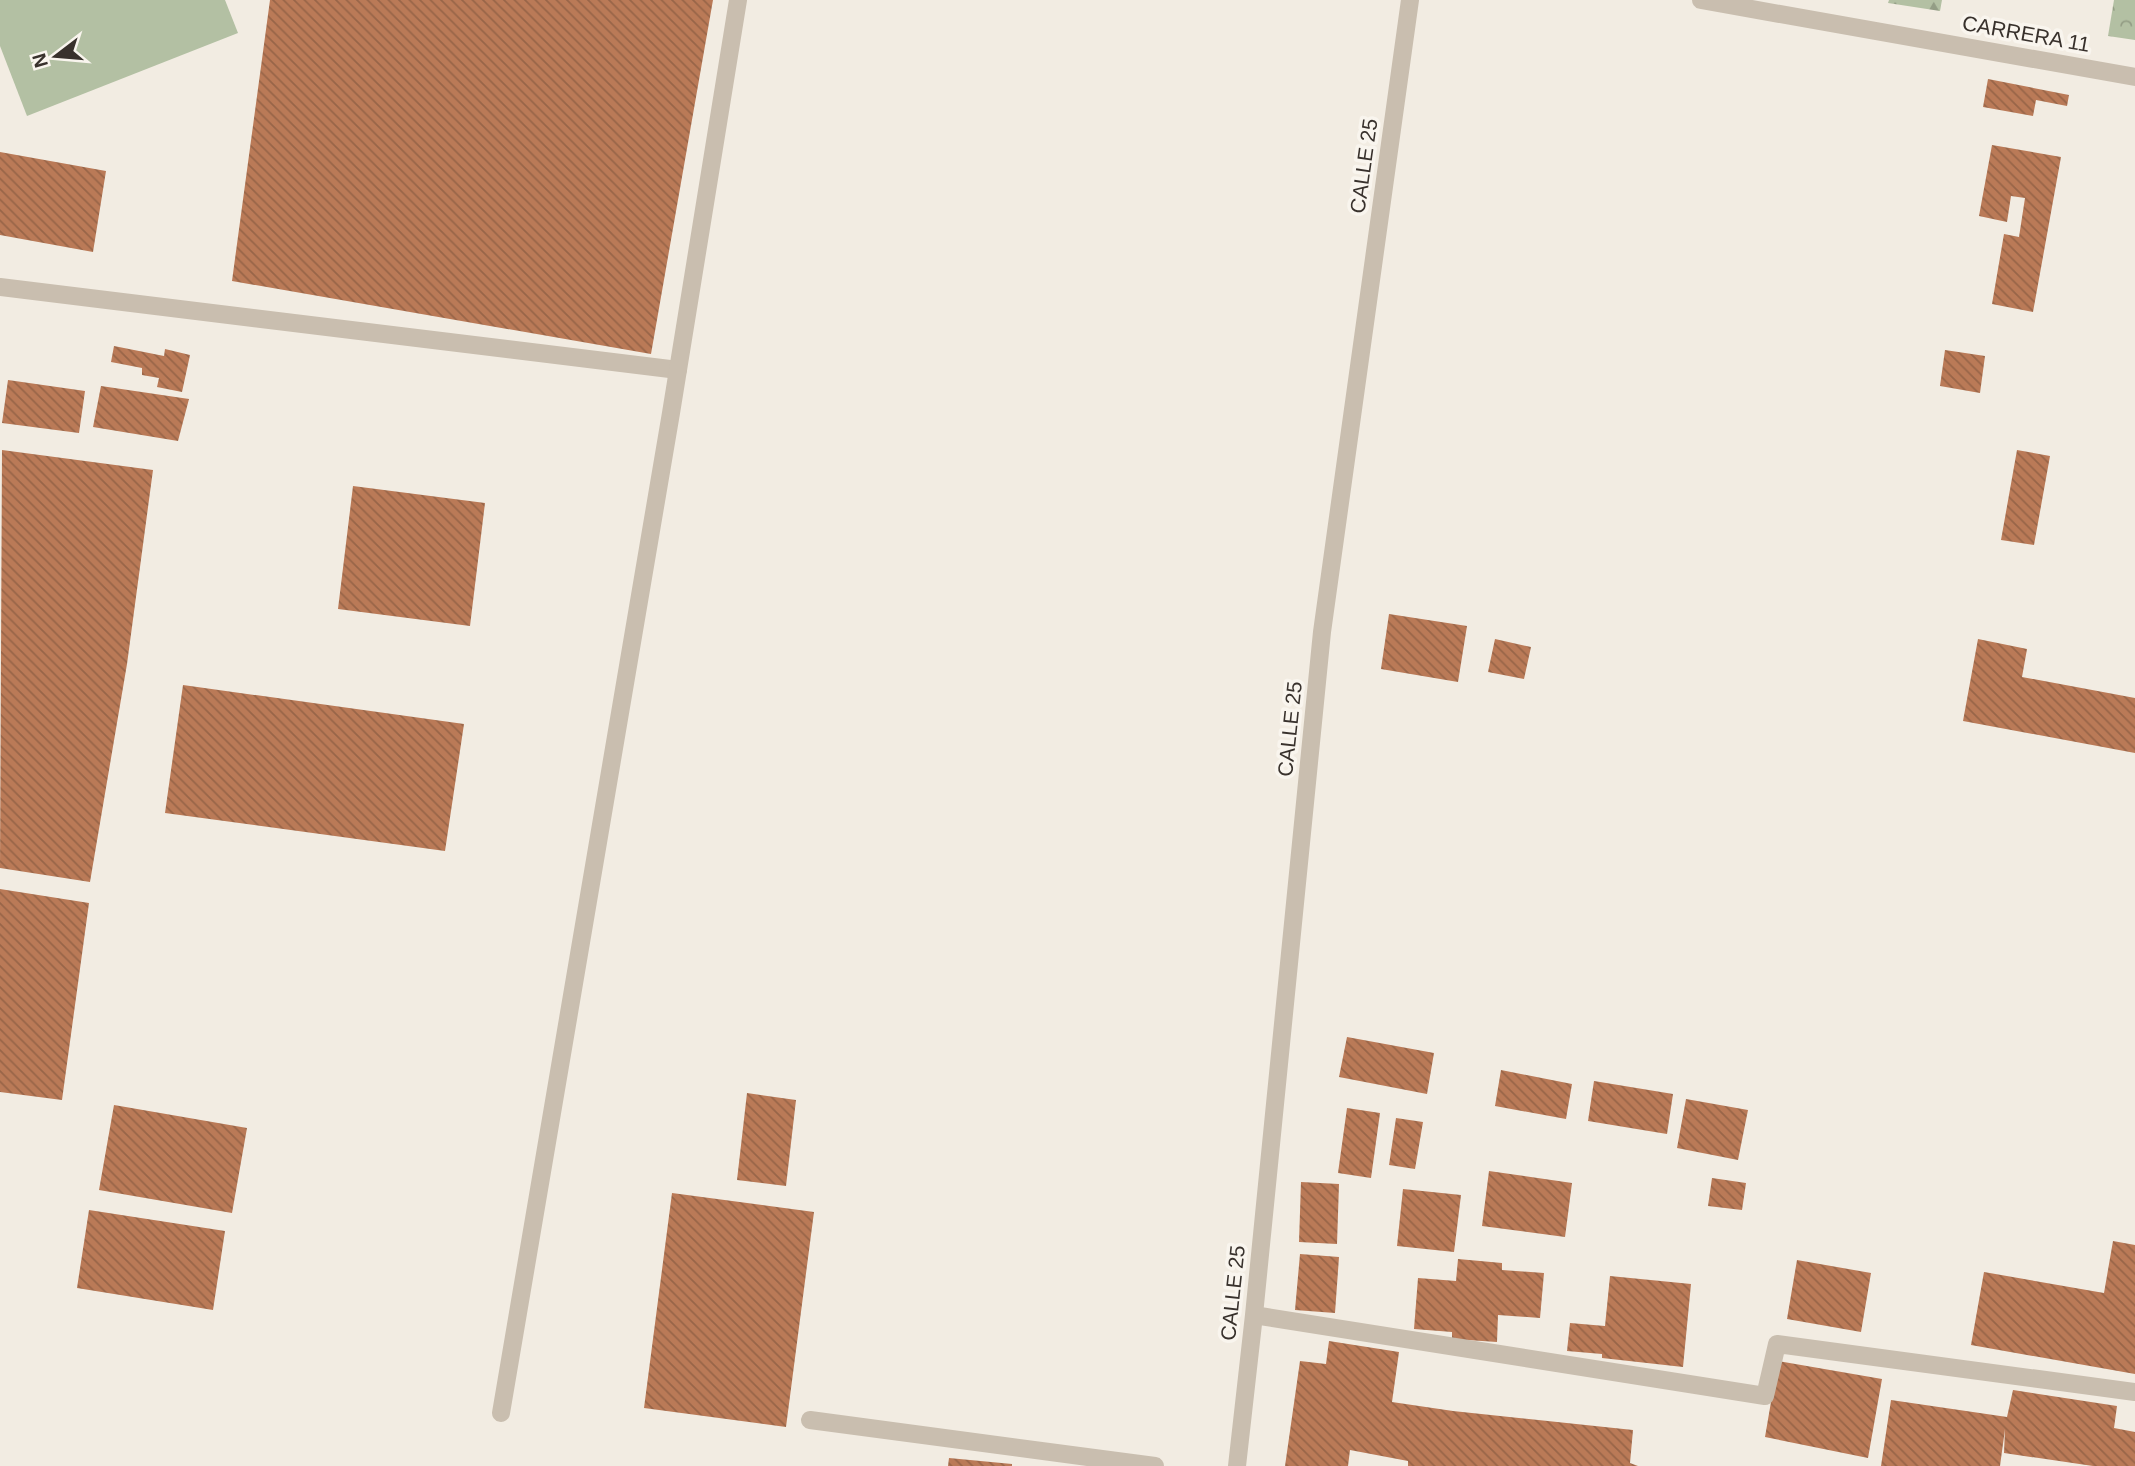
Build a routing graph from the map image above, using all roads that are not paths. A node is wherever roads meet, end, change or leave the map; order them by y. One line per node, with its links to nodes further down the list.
1 (738, 0): 6 (street)
2 (1410, 0): 7 (street, CALLE 25)
3 (1701, 0): 4 (street, CARRERA 11)
4 (2135, 77)
5 (0, 287): 6 (street)
6 (678, 370): 9 (street)
7 (1254, 1315): 8 (street); 12 (street, CALLE 25)
8 (2135, 1392)
9 (501, 1412)
10 (810, 1420): 11 (street)
11 (1155, 1466)
12 (1237, 1466)

